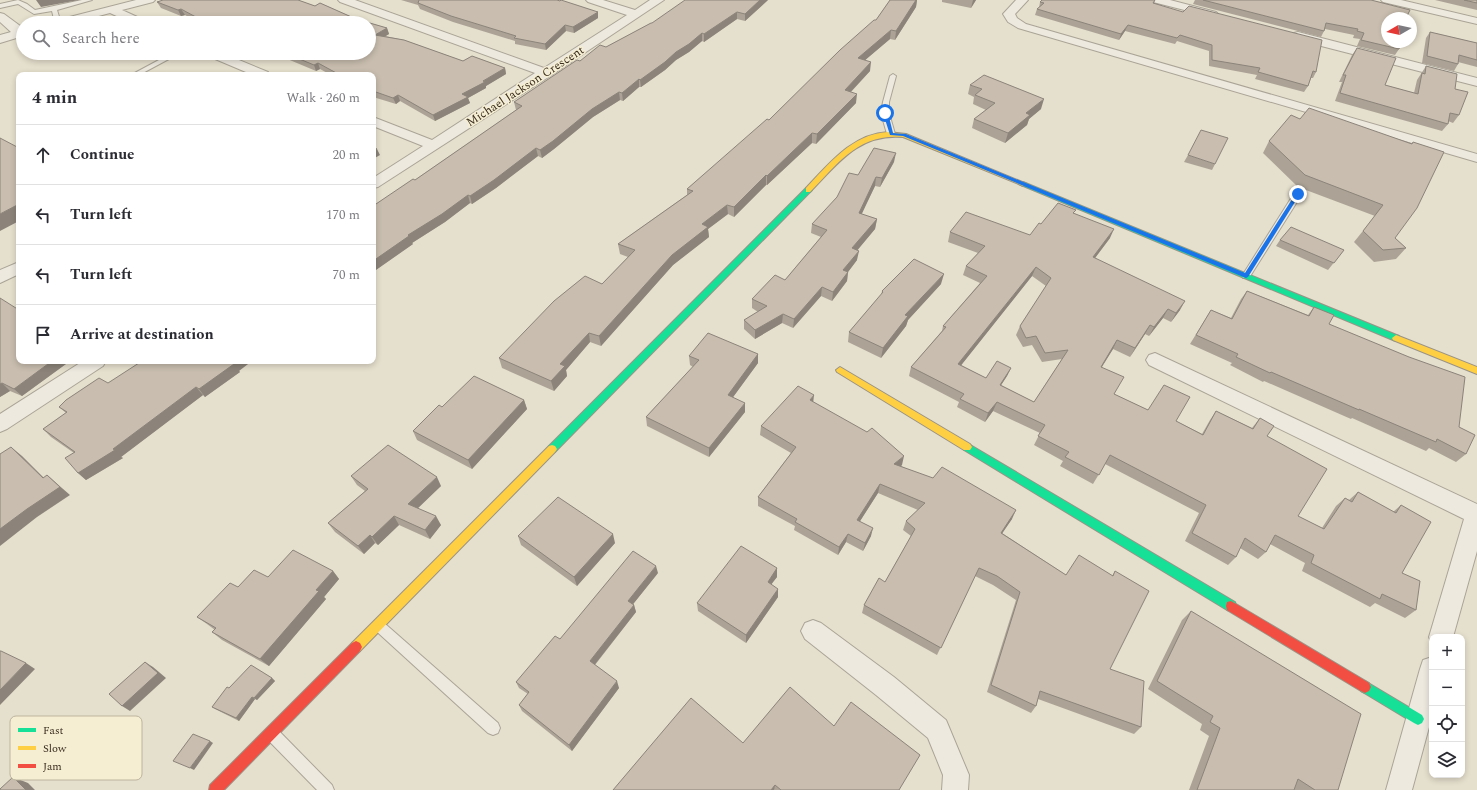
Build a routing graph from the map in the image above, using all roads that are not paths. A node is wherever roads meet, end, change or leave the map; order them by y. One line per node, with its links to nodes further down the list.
1 (89, 0): 11 (lane)
2 (149, 0): 12 (street)
3 (344, 0): 28 (street)
4 (592, 0): 13 (street)
5 (658, 0): 13 (street, Michael Jackson Crescent)
6 (1022, 0): 34 (street)
7 (1157, 0): 18 (street)
8 (1387, 0): 19 (street)
9 (19, 1): 10 (lane); 11 (lane)
10 (0, 6)
11 (54, 9): 15 (lane)
12 (109, 9): 16 (street); 17 (street)
13 (636, 14): 28 (street, Michael Jackson Crescent)
14 (0, 16): 20 (street)
15 (56, 16)
16 (84, 16)
17 (126, 16)
18 (1225, 18)
19 (1477, 21)
20 (16, 29)
21 (1286, 33): 30 (street)
22 (16, 34): 23 (street)
23 (0, 39)
24 (163, 60): 26 (lane)
25 (229, 60): 27 (street)
26 (140, 72)
27 (257, 72)
28 (546, 73): 33 (street, Michael Jackson Crescent)
29 (893, 76): 32 (lane)
30 (1477, 82)
31 (376, 121): 33 (street)
32 (891, 134): 38 (street); 46 (street)
33 (433, 145): 35 (street, Michael Jackson Crescent)
34 (1477, 158)
35 (376, 182)
36 (1298, 194): 38 (lane)
37 (16, 268): 39 (street)
38 (1246, 276): 43 (street)
39 (0, 277)
40 (1155, 360): 45 (street)
41 (92, 364): 44 (street)
42 (840, 370): 50 (street)
43 (1477, 371)
44 (0, 424)
45 (1477, 514): 48 (street)
46 (379, 626): 51 (lane); 52 (street)
47 (813, 631): 55 (street)
48 (1442, 634)
49 (1432, 670): 50 (street)
50 (1418, 719): 56 (street)
51 (493, 728)
52 (272, 734): 53 (street); 54 (lane)
53 (215, 790)
54 (327, 790)
55 (955, 790)
56 (1399, 790)

